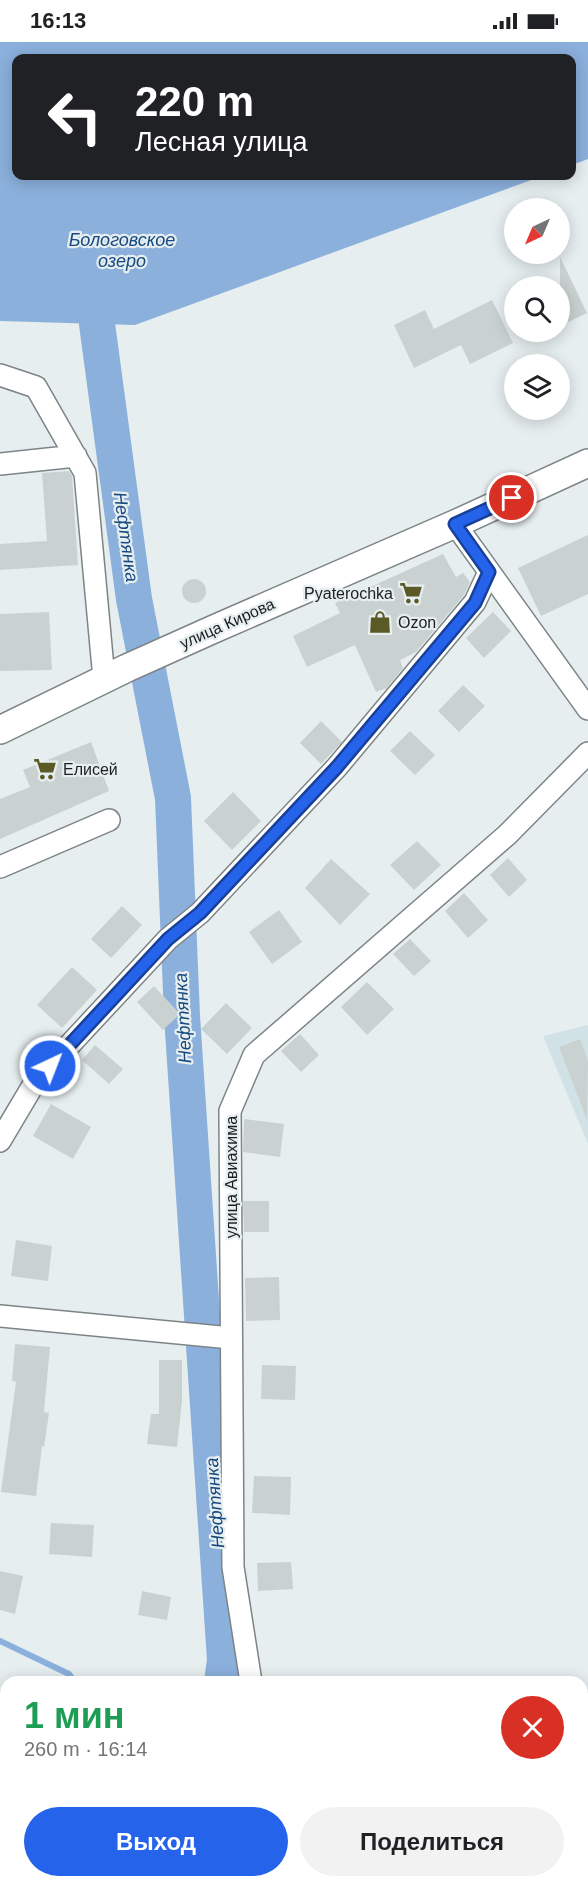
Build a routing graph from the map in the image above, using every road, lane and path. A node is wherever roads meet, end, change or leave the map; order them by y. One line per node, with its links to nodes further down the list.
1 (0, 375): 2 (street)
2 (76, 456): 4 (street); 7 (street)
3 (588, 463): 5 (main road, улица Кирова)
4 (0, 464)
5 (455, 524): 6 (street); 7 (main road, улица Кирова)
6 (489, 572): 8 (street); 13 (street)
7 (115, 674): 9 (main road, улица Кирова)
8 (588, 709)
9 (0, 730)
10 (588, 753): 15 (street, улица Авиахима)
11 (109, 820): 12 (street)
12 (0, 867)
13 (0, 1141)
14 (0, 1316): 15 (street)
15 (231, 1338): 16 (street, улица Авиахима)
16 (250, 1676)

